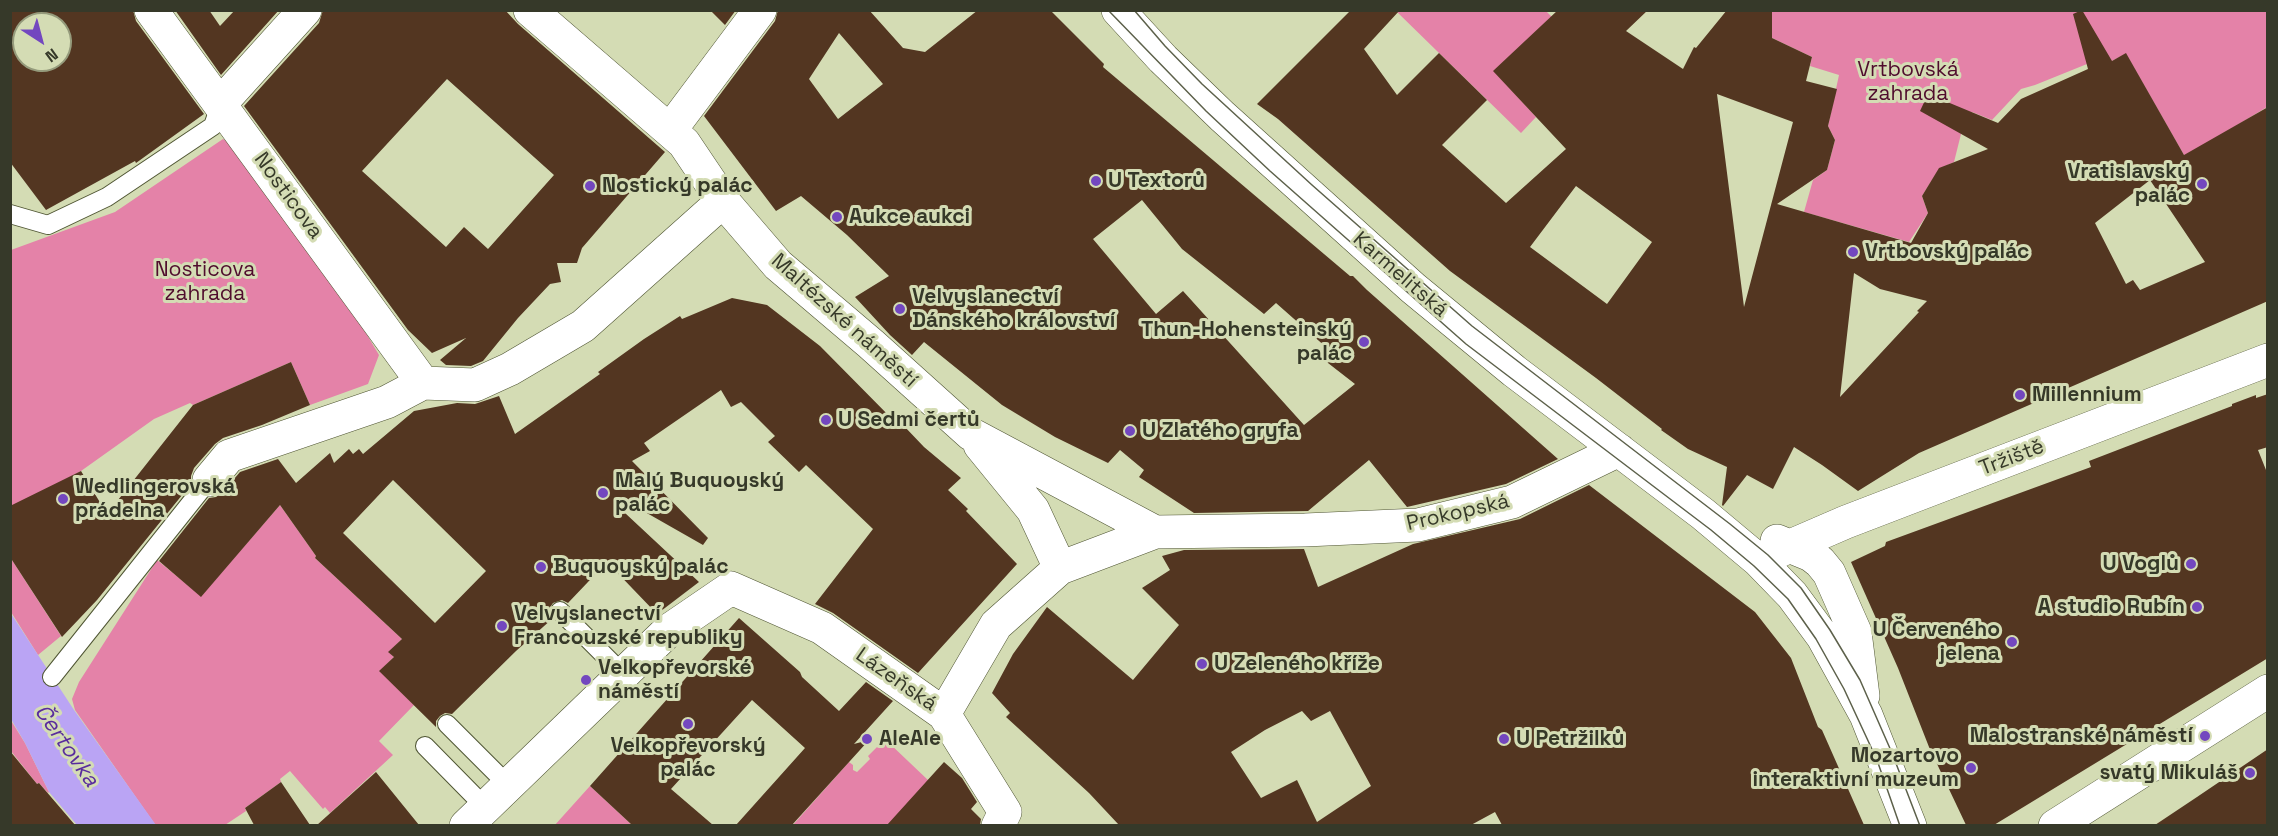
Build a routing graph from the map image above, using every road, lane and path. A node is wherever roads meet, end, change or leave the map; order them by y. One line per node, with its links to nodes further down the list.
1 (151, 10): 6 (street, Nosticova)
2 (305, 10): 6 (street)
3 (530, 10): 7 (street, Maltézské náměstí)
4 (760, 10): 7 (street)
5 (1118, 10): 13 (street, Karmelitská)
6 (221, 103): 9 (lane); 11 (street, Nosticova)
7 (662, 122): 8 (street, Maltézské náměstí)
8 (723, 201): 11 (street); 12 (street, Maltézské náměstí)
9 (10, 214)
10 (2268, 360): 18 (street, Tržiště)
11 (423, 383): 14 (street)
12 (971, 434): 17 (street, Maltézské náměstí); 20 (street, Maltézské náměstí)
13 (1619, 450): 15 (street, Karmelitská); 16 (street, Prokopská)
14 (209, 480): 23 (lane)
15 (1703, 514): 18 (street, Karmelitská); 19 (street, Karmelitská)
16 (1214, 531): 17 (street, Maltézské náměstí)
17 (1155, 532): 20 (street, Maltézské náměstí)
18 (1791, 545): 19 (street, Tržiště); 26 (street, Karmelitská)
19 (1758, 560): 26 (street, Karmelitská)
20 (1059, 568): 25 (street, Maltézské náměstí)
21 (560, 611): 22 (lane)
22 (623, 674): 25 (street, Lázeňská); 29 (street)
23 (52, 676)
24 (2268, 691): 32 (street)
25 (944, 714): 30 (street, Lázeňská)
26 (1866, 715): 31 (street, Karmelitská)
27 (447, 724): 29 (lane)
28 (425, 746): 29 (lane)
29 (486, 806)
30 (998, 825)
31 (1910, 825)
32 (2055, 825)

